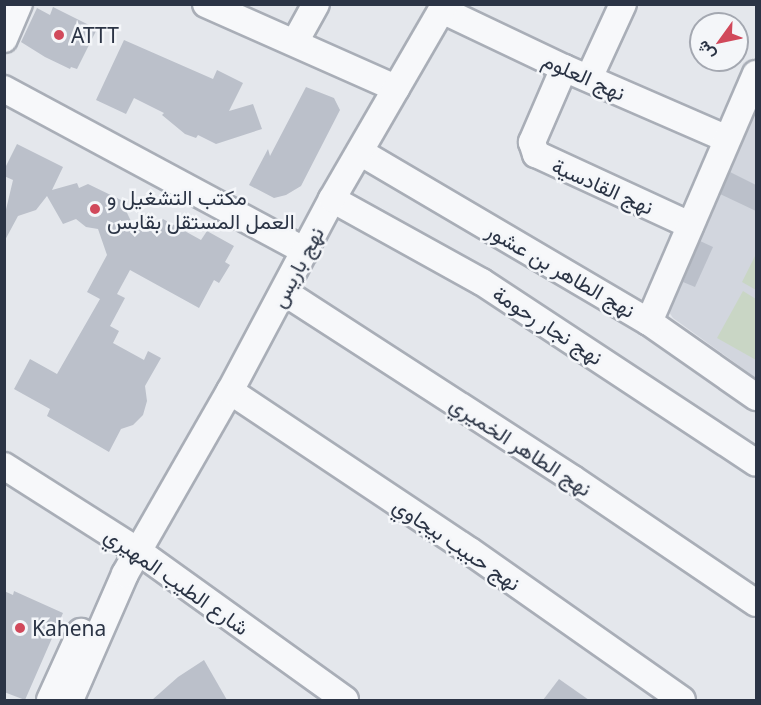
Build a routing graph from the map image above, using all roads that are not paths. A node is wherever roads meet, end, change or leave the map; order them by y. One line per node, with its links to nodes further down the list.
1 (19, 4): 6 (street)
2 (206, 4): 7 (street)
3 (316, 4): 7 (street)
4 (623, 4): 10 (street)
5 (443, 7): 8 (street, نهج العلوم); 11 (street, نهج باريس)
6 (4, 39)
7 (295, 42): 11 (street)
8 (564, 68): 10 (street, نهج العلوم); 16 (street, نهج القادسية)
9 (756, 74): 13 (street)
10 (589, 78): 13 (street, نهج العلوم)
11 (396, 88): 14 (street, نهج باريس)
12 (4, 89): 17 (street)
13 (727, 139): 16 (street)
14 (360, 152): 15 (street, نهج باريس); 19 (street, نهج الطاهر بن عشور)
15 (332, 199): 17 (street, نهج باريس); 22 (street, نهج نجار رحومة)
16 (690, 225): 19 (street)
17 (305, 251): 18 (street, نهج باريس)
18 (284, 292): 20 (street, نهج باريس); 25 (street, نهج الطاهر الخميري)
19 (649, 322): 21 (street, نهج الطاهر بن عشور)
20 (230, 391): 24 (street, نهج باريس); 29 (street, نهج حبيب بيجاوي)
21 (756, 397)
22 (756, 463)
23 (4, 466): 24 (street, شارع الطيب المهيري)
24 (139, 542): 26 (street, شارع الطيب المهيري); 27 (street, نهج باريس); 28 (street, نهج باريس)
25 (756, 603)
26 (332, 696)
27 (50, 700)
28 (70, 700)
29 (682, 700)

